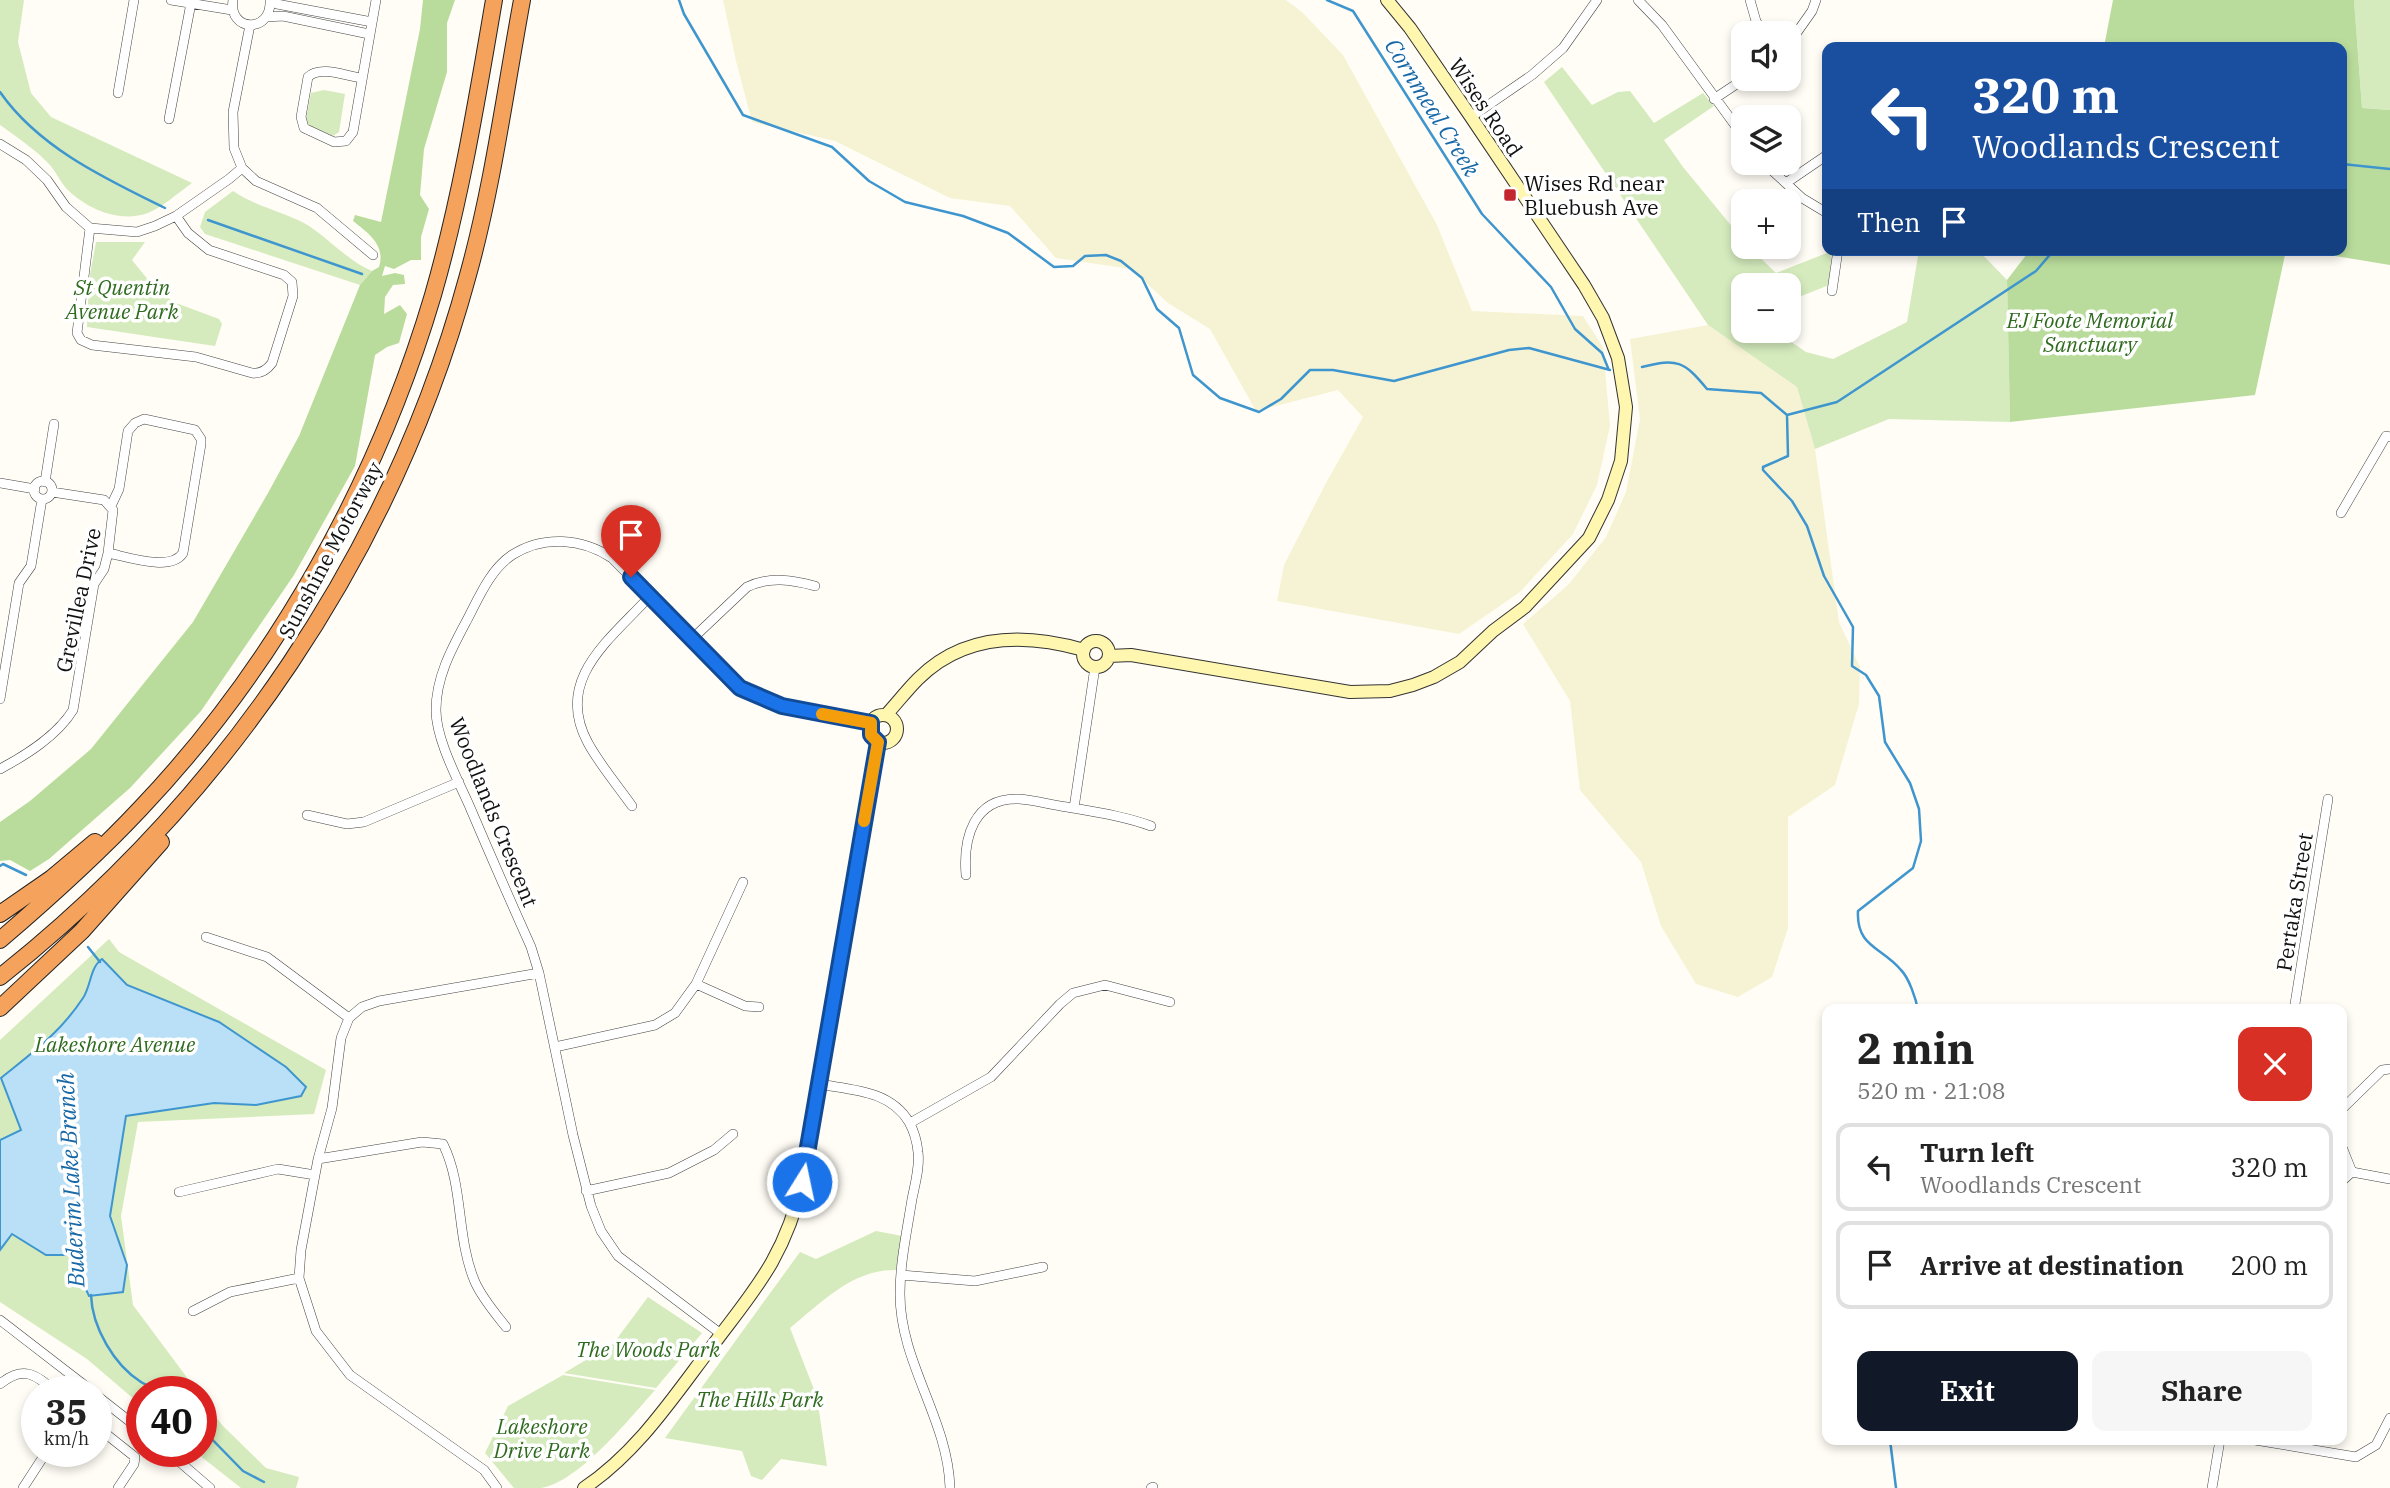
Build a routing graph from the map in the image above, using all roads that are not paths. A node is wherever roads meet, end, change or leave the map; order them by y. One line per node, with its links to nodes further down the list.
1 (134, 0): 22 (street)
2 (171, 0): 12 (street)
3 (270, 0): 14 (street); 16 (street)
4 (376, 0): 16 (street)
5 (494, 0): 55 (highway, Sunshine Motorway)
6 (522, 0): 65 (highway, Sunshine Motorway)
7 (1387, 0): 24 (street, Wises Road)
8 (1597, 0): 24 (street)
9 (1638, 0): 23 (street)
10 (1750, 0): 15 (street)
11 (1816, 0): 18 (street)
12 (191, 3): 13 (street); 25 (street)
13 (233, 5): 17 (street)
14 (267, 17): 17 (street); 19 (street)
15 (1756, 21)
16 (372, 22): 19 (street)
17 (250, 25): 29 (street)
18 (1801, 27)
19 (369, 34): 20 (street)
20 (362, 78): 20 (street)
21 (1731, 88): 23 (street)
22 (118, 93)
23 (1714, 99): 26 (street)
24 (1471, 117): 52 (street, Wises Road)
25 (169, 119)
26 (1731, 121)
27 (0, 144): 34 (street)
28 (1822, 158): 31 (street)
29 (242, 168): 33 (street); 35 (street)
30 (1777, 175): 31 (street)
31 (1786, 183): 32 (street)
32 (1822, 210)
33 (176, 216): 34 (street); 34 (street)
34 (90, 228)
35 (373, 255)
36 (1837, 256): 37 (street)
37 (1832, 291)
38 (54, 424): 40 (street)
39 (2390, 437): 46 (street)
40 (45, 482): 42 (street); 43 (street)
41 (0, 483): 42 (street)
42 (35, 489): 44 (street)
43 (52, 492): 44 (street); 45 (street, Grevillea Drive)
44 (42, 499): 54 (street)
45 (111, 506): 47 (street, Grevillea Drive); 47 (street)
46 (2341, 513)
47 (108, 553): 59 (street, Grevillea Drive)
48 (816, 586): 50 (street)
49 (650, 596): 50 (street, Woodlands Crescent); 60 (street, Woodlands Crescent); 62 (street)
50 (692, 639): 57 (street, Woodlands Crescent)
51 (1084, 650): 52 (street); 53 (street); 56 (street)
52 (1109, 656): 53 (street)
53 (1094, 667): 63 (street)
54 (0, 699)
55 (228, 705): 69 (highway); 71 (highway, Sunshine Motorway)
56 (886, 715): 57 (street); 58 (street)
57 (871, 723): 58 (street)
58 (878, 742): 82 (street)
59 (0, 768)
60 (459, 782): 64 (street); 72 (street, Woodlands Crescent)
61 (2328, 799): 76 (street, Pertaka Street)
62 (632, 806)
63 (1073, 808): 66 (street); 67 (street)
64 (307, 815)
65 (166, 823): 73 (highway, Sunshine Motorway); 78 (highway)
66 (1151, 826)
67 (966, 875)
68 (743, 882): 74 (street)
69 (0, 914)
70 (206, 937): 79 (street)
71 (0, 940)
72 (539, 973): 79 (street); 80 (street, Woodlands Crescent)
73 (0, 977)
74 (696, 984): 77 (street); 80 (street)
75 (1170, 1002): 84 (street)
76 (2295, 1004)
77 (759, 1007)
78 (0, 1008)
79 (349, 1018): 86 (street)
80 (555, 1046): 92 (street, Woodlands Crescent)
81 (2390, 1069): 83 (street)
82 (819, 1084): 84 (street); 102 (street)
83 (2347, 1104)
84 (909, 1123): 95 (street)
85 (733, 1134): 92 (street)
86 (318, 1159): 89 (street); 100 (street)
87 (2347, 1160): 88 (street)
88 (2352, 1172): 90 (street); 91 (street)
89 (315, 1175): 93 (street); 96 (street)
90 (2347, 1176)
91 (2390, 1179)
92 (586, 1191): 102 (street, Woodlands Crescent)
93 (179, 1192)
94 (1043, 1266): 95 (street)
95 (901, 1275): 119 (street)
96 (299, 1278): 97 (street); 117 (street)
97 (193, 1311)
98 (0, 1320): 101 (street)
99 (0, 1327): 101 (street)
100 (506, 1327)
101 (13, 1329): 104 (street)
102 (721, 1334): 118 (street)
103 (33, 1376): 105 (street)
104 (73, 1376)
105 (0, 1384)
106 (112, 1408): 107 (street)
107 (126, 1418)
108 (2390, 1418): 111 (street)
109 (112, 1439): 115 (street)
110 (2219, 1445): 120 (street)
111 (2285, 1445)
112 (37, 1467): 114 (street)
113 (186, 1467): 116 (street)
114 (23, 1488)
115 (118, 1488)
116 (210, 1488)
117 (497, 1488)
118 (584, 1488)
119 (950, 1488)
120 (2212, 1488)

